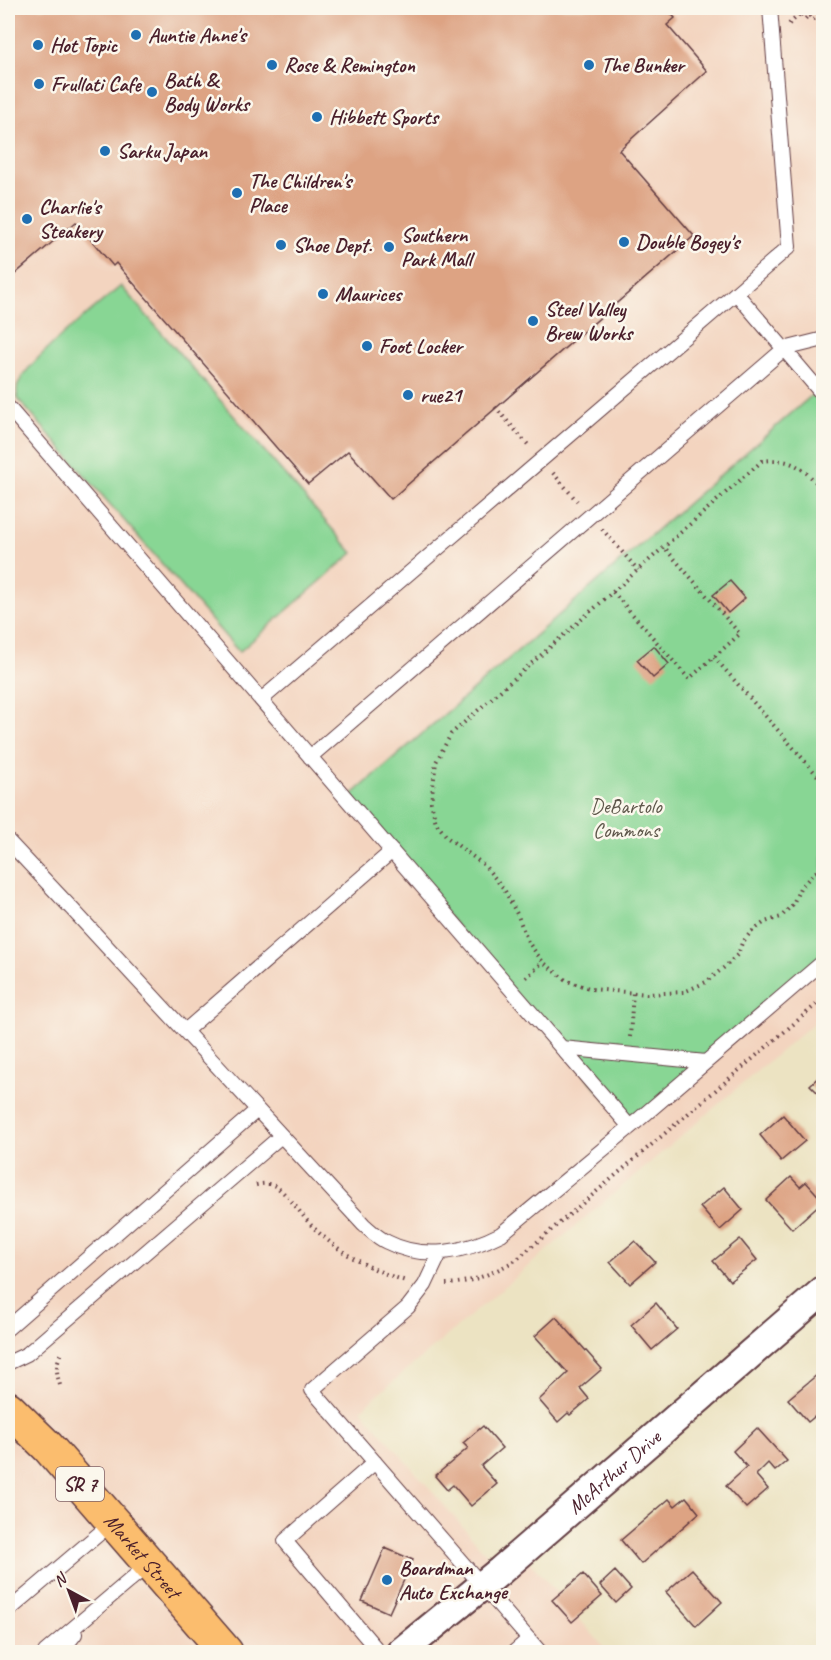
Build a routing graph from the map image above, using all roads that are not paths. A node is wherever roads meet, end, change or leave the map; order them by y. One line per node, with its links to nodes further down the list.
1 (770, 8): 2 (lane)
2 (736, 292): 4 (lane); 7 (lane)
3 (824, 339): 4 (lane)
4 (784, 349): 5 (lane); 8 (lane)
5 (824, 396)
6 (8, 407): 7 (lane)
7 (261, 700): 8 (lane)
8 (310, 757): 10 (lane)
9 (8, 841): 12 (lane)
10 (392, 851): 12 (lane); 13 (lane)
11 (824, 962): 14 (lane)
12 (184, 1031): 15 (lane)
13 (562, 1048): 14 (lane); 16 (lane)
14 (706, 1062): 16 (lane)
15 (257, 1110): 17 (lane); 20 (lane)
16 (630, 1127): 18 (lane)
17 (281, 1136): 18 (lane); 21 (lane)
18 (440, 1253): 23 (lane)
19 (824, 1290): 26 (street, McArthur Drive)
20 (8, 1328)
21 (8, 1363)
22 (8, 1408): 24 (main road, Market Street / SR 7)
23 (375, 1462): 26 (lane); 33 (lane)
24 (113, 1522): 25 (main road, Market Street / SR 7); 27 (lane)
25 (149, 1564): 28 (lane); 30 (main road, Market Street / SR 7)
26 (482, 1585): 29 (lane); 34 (street, McArthur Drive)
27 (8, 1611)
28 (91, 1614): 31 (lane); 32 (lane)
29 (536, 1649): 35 (lane)
30 (221, 1651)
31 (45, 1653)
32 (61, 1653)
33 (379, 1653)
34 (401, 1653)
35 (514, 1653)

